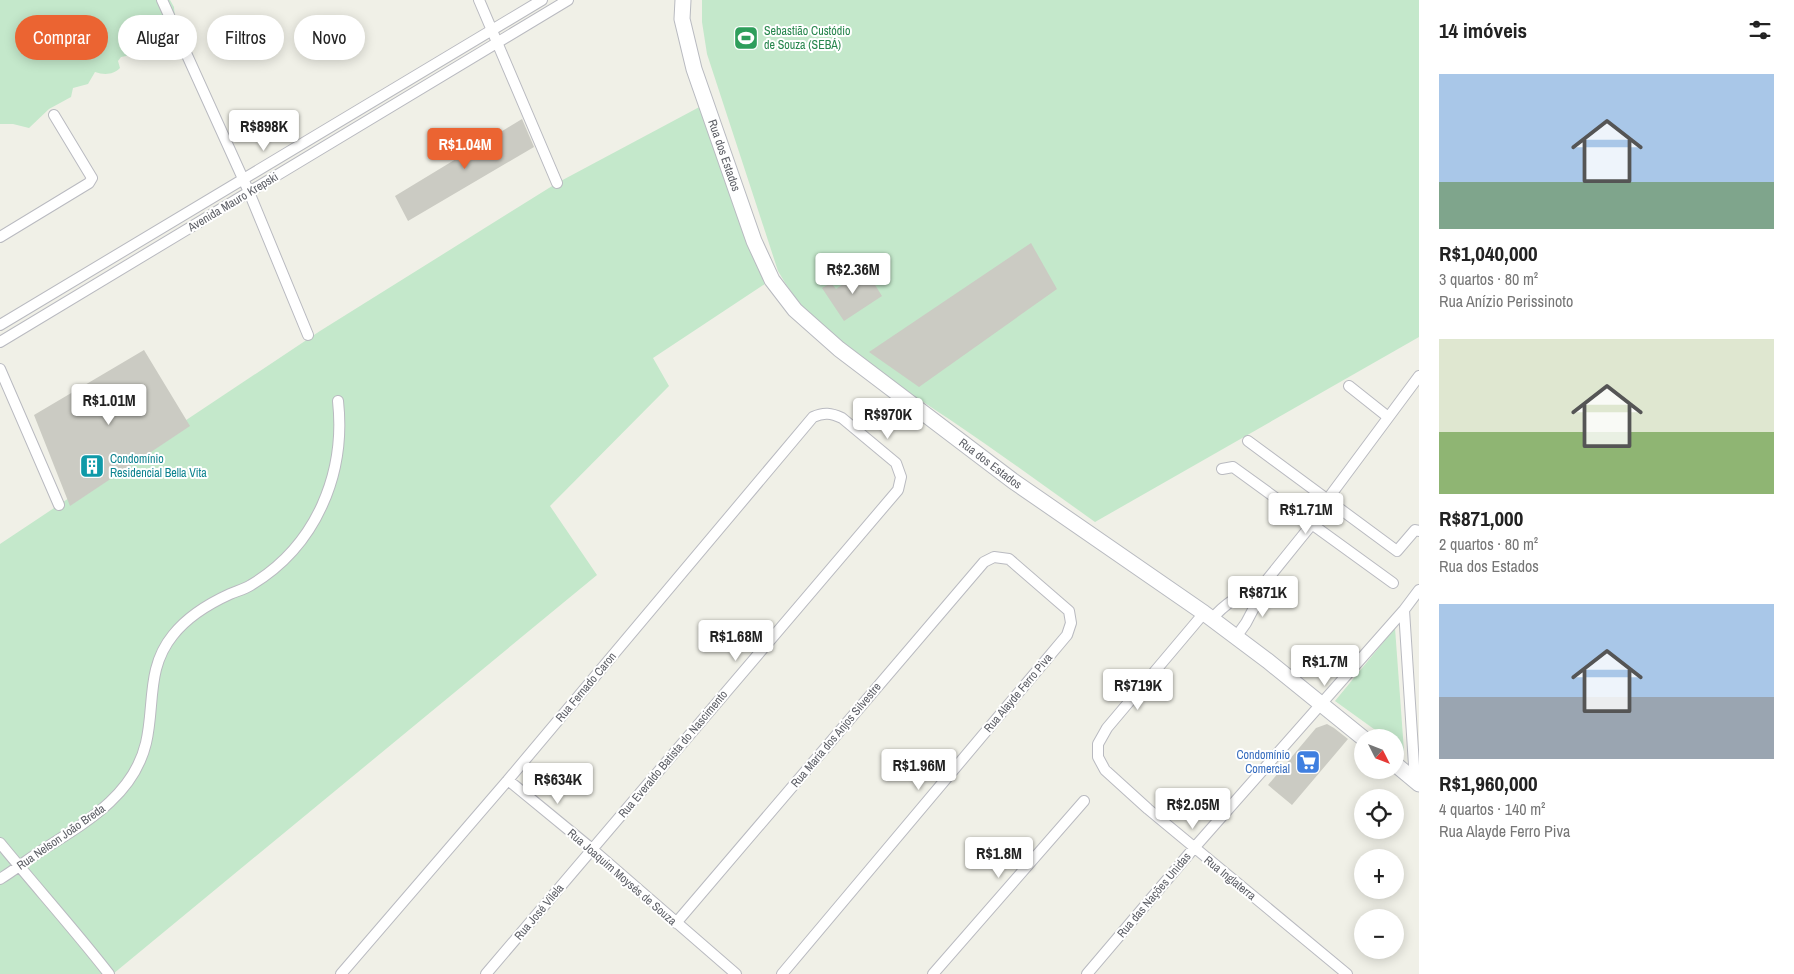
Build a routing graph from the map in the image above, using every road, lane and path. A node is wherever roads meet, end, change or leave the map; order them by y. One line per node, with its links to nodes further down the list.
1 (162, 0): 9 (street)
2 (479, 0): 6 (street)
3 (542, 0): 6 (street, Avenida Mauro Krepski)
4 (568, 0): 7 (street, Avenida Mauro Krepski)
5 (683, 0): 33 (street, Rua dos Estados)
6 (492, 31): 7 (street); 9 (street, Avenida Mauro Krepski)
7 (498, 43): 10 (street); 11 (street, Avenida Mauro Krepski)
8 (54, 115): 12 (street)
9 (243, 179): 11 (street); 13 (street, Avenida Mauro Krepski)
10 (557, 183)
11 (249, 192): 14 (street); 15 (street, Avenida Mauro Krepski)
12 (0, 237)
13 (0, 325)
14 (308, 335)
15 (0, 342)
16 (0, 368): 25 (street)
17 (1419, 376): 21 (street)
18 (1349, 386): 21 (street)
19 (338, 401): 44 (street, Rua Nelson João Breda)
20 (834, 414): 38 (street, Rua Fernado Caron); 43 (street, Rua Everaldo Batista do Nascimento)
21 (1388, 417): 24 (street)
22 (1248, 441): 24 (street)
23 (1222, 469): 26 (street)
24 (1327, 500): 27 (street)
25 (58, 504)
26 (1312, 524): 29 (street); 30 (street)
27 (1419, 531)
28 (1002, 557): 46 (street, Rua Maria dos Anjos Silvestre); 51 (street, Rua Alayde Ferro Piva)
29 (1393, 583)
30 (1262, 586): 33 (street); 34 (street)
31 (1419, 590): 32 (street, Rua das Nações Unidas)
32 (1404, 610): 35 (street, Rua das Nações Unidas); 39 (street)
33 (1208, 616): 34 (street, Rua dos Estados); 42 (street, Rua Inglaterra)
34 (1236, 637): 35 (street, Rua dos Estados)
35 (1321, 703): 36 (street, Rua dos Estados); 42 (street, Rua das Nações Unidas)
36 (1354, 730)
37 (1404, 771): 39 (street)
38 (508, 780): 43 (street, Rua Joaquim Moysés de Souza); 47 (street, Rua Fernado Caron)
39 (1417, 782)
40 (1084, 801): 52 (street)
41 (0, 843): 44 (street)
42 (1194, 848): 53 (street, Rua das Nações Unidas); 54 (street, Rua Inglaterra)
43 (592, 849): 46 (street, Rua Joaquim Moysés de Souza); 49 (street, Rua José Vilela)
44 (19, 866): 45 (street, Rua Nelson João Breda); 48 (street)
45 (0, 879)
46 (676, 923): 50 (street, Rua Joaquim Moysés de Souza)
47 (341, 973)
48 (109, 974)
49 (486, 974)
50 (736, 974)
51 (782, 974)
52 (934, 974)
53 (1087, 974)
54 (1347, 974)

